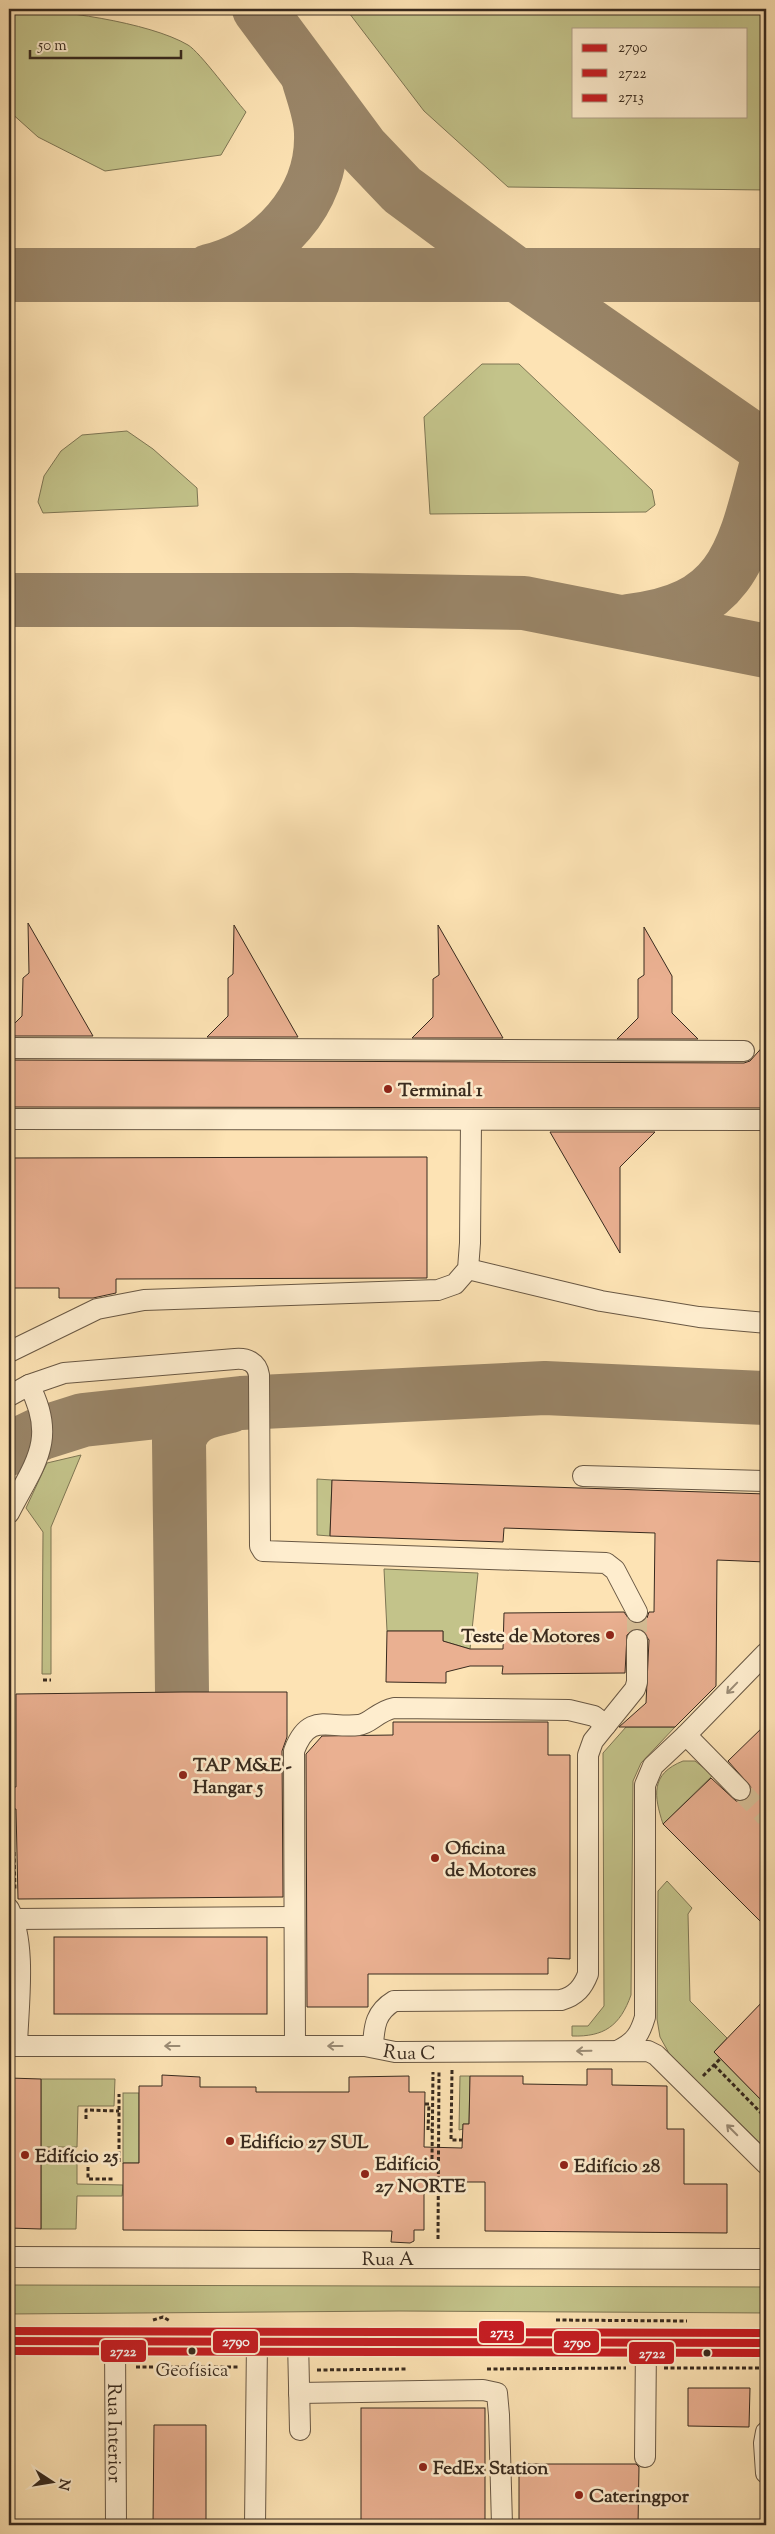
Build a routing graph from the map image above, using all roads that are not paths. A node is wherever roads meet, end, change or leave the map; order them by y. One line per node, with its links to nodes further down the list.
1 (9, 1048): 2 (street)
2 (744, 1051)
3 (9, 1119): 4 (street)
4 (470, 1120): 5 (street); 6 (street)
5 (766, 1120)
6 (468, 1269): 7 (street); 8 (street)
7 (766, 1323)
8 (9, 1352)
9 (29, 1385): 10 (street); 13 (street); 14 (street)
10 (9, 1396)
11 (583, 1476): 12 (street)
12 (766, 1481)
13 (9, 1513)
14 (637, 1612)
15 (637, 1640): 17 (street)
16 (766, 1653): 18 (street, one-way to 18)
17 (606, 1725): 21 (street); 25 (street)
18 (686, 1735): 19 (street); 22 (street)
19 (740, 1790)
20 (12, 1906): 21 (street); 23 (street)
21 (294, 1917): 24 (street)
22 (645, 2017): 26 (street); 27 (street)
23 (13, 2046): 24 (street, Rua C, one-way to 23)
24 (295, 2046): 25 (street, Rua C, one-way to 24)
25 (374, 2046): 26 (street, Rua C, one-way to 25)
26 (619, 2050): 27 (street, Rua C)
27 (656, 2055): 28 (street, one-way to 27)
28 (766, 2164)
29 (9, 2257): 30 (street, Rua A)
30 (766, 2259)
31 (9, 2341): 32 (street)
32 (114, 2341): 33 (street); 42 (street, Rua Interior)
33 (257, 2341): 34 (street); 43 (street)
34 (298, 2342): 35 (street); 37 (street)
35 (646, 2342): 36 (street); 40 (street)
36 (766, 2343)
37 (299, 2393): 38 (street); 44 (street)
38 (300, 2430)
39 (766, 2432): 41 (street)
40 (645, 2456)
41 (766, 2473)
42 (116, 2525)
43 (255, 2525)
44 (502, 2525)

